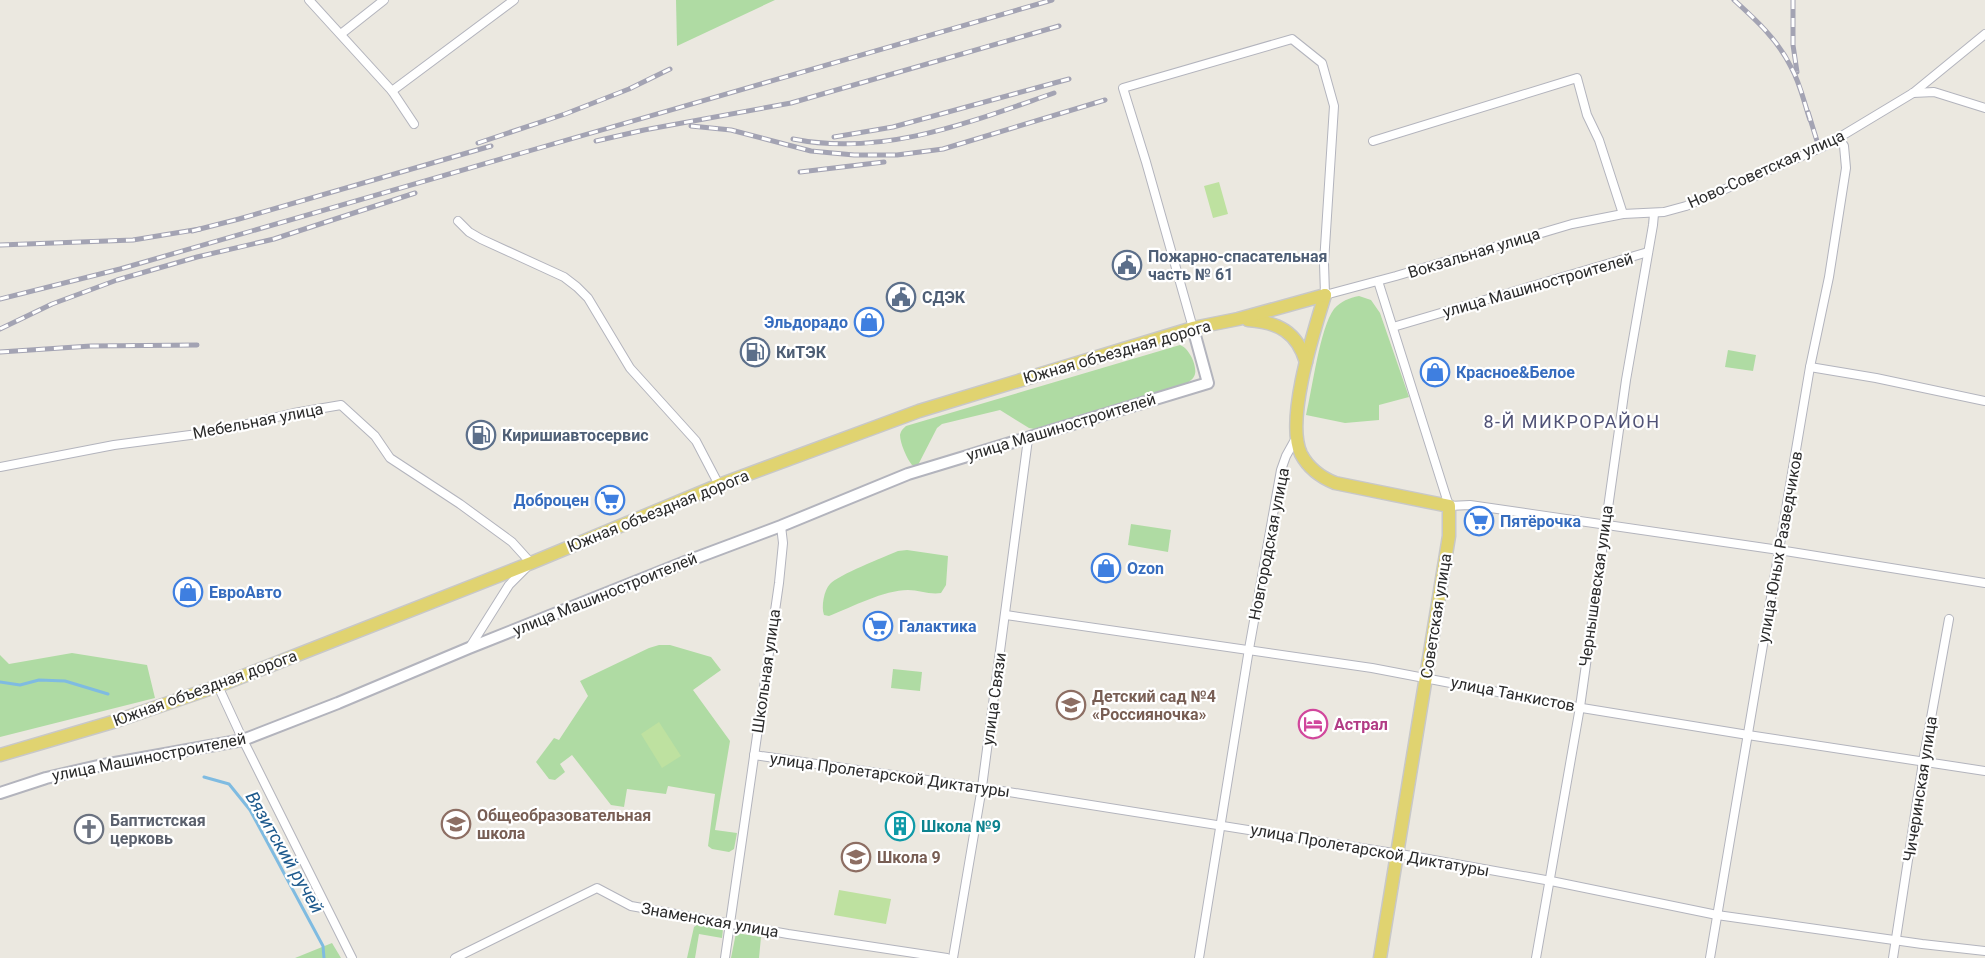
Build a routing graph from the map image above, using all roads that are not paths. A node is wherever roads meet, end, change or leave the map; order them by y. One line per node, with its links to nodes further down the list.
1 (309, 0): 4 (street)
2 (384, 0): 4 (street)
3 (514, 0): 6 (street)
4 (341, 34): 6 (street)
5 (1985, 34): 7 (street, Ново-Советская улица)
6 (392, 91): 9 (street)
7 (1913, 93): 8 (street); 10 (street, Ново-Советская улица)
8 (1985, 108)
9 (414, 124)
10 (1839, 138): 13 (street, Ново-Советская улица); 22 (street, улица Юных Разведчиков)
11 (1373, 141): 12 (street)
12 (1623, 214): 13 (street, Ново-Советская улица); 16 (street, Вокзальная улица)
13 (1654, 214): 15 (street, Чернышевская улица)
14 (459, 221): 27 (street)
15 (1648, 252): 19 (street, улица Машиностроителей); 29 (street, Чернышевская улица)
16 (1378, 281): 17 (street, Вокзальная улица); 19 (street, Советская улица)
17 (1325, 295): 18 (main road, Южная объездная дорога); 20 (street, Новгородская улица); 21 (main road, Новгородская улица)
18 (1238, 319): 20 (main road, Южная объездная дорога); 21 (main road)
19 (1393, 327): 28 (street, Советская улица)
20 (1193, 328): 25 (street, улица Машиностроителей); 27 (main road, Южная объездная дорога)
21 (1306, 364): 24 (main road, Новгородская улица)
22 (1810, 367): 23 (street); 31 (street, улица Юных Разведчиков)
23 (1985, 401)
24 (1296, 438): 28 (main road); 37 (street, Новгородская улица)
25 (1028, 439): 30 (street, улица Машиностроителей); 34 (street, улица Связи)
26 (0, 467): 32 (street, Мебельная улица)
27 (719, 485): 32 (main road, Южная объездная дорога)
28 (1449, 506): 29 (street); 38 (main road, Советская улица)
29 (1605, 524): 31 (street); 40 (street, Чернышевская улица)
30 (781, 526): 36 (street, улица Машиностроителей); 44 (street, Школьная улица)
31 (1779, 550): 33 (street); 41 (street, улица Юных Разведчиков)
32 (531, 563): 36 (street); 39 (main road, Южная объездная дорога)
33 (1985, 583)
34 (1006, 615): 37 (street, улица Танкистов); 47 (street, улица Связи)
35 (1949, 619): 45 (street, Чичеринская улица)
36 (469, 648): 42 (street, улица Машиностроителей)
37 (1249, 650): 38 (street, улица Танкистов); 49 (street, Новгородская улица)
38 (1426, 678): 40 (street, улица Танкистов); 50 (main road, Советская улица)
39 (218, 686): 42 (street); 43 (main road, Южная объездная дорога)
40 (1580, 707): 41 (street, улица Танкистов); 51 (street, Чернышевская улица)
41 (1748, 735): 45 (street, улица Танкистов); 52 (street, улица Юных Разведчиков)
42 (243, 740): 48 (street, улица Машиностроителей); 56 (street)
43 (0, 755)
44 (754, 755): 47 (street, улица Пролетарской Диктатуры); 53 (street, Школьная улица)
45 (1923, 762): 46 (street, улица Танкистов); 54 (street, Чичеринская улица)
46 (1985, 771)
47 (982, 787): 49 (street, улица Пролетарской Диктатуры); 60 (street, улица Связи)
48 (0, 793)
49 (1222, 825): 50 (street, улица Пролетарской Диктатуры); 61 (street, Новгородская улица)
50 (1397, 854): 51 (street, улица Пролетарской Диктатуры); 62 (main road, Советская улица)
51 (1551, 881): 52 (street, улица Пролетарской Диктатуры); 63 (street, Чернышевская улица)
52 (1717, 915): 54 (street, улица Пролетарской Диктатуры); 64 (street, улица Юных Разведчиков)
53 (731, 923): 57 (street, Знаменская улица); 58 (street, Школьная улица); 59 (street, Знаменская улица)
54 (1896, 939): 55 (street, улица Пролетарской Диктатуры); 65 (street, Чичеринская улица)
55 (1985, 951)
56 (352, 958)
57 (456, 958)
58 (725, 958)
59 (947, 958)
60 (954, 958)
61 (1199, 958)
62 (1380, 958)
63 (1536, 958)
64 (1710, 958)
65 (1893, 958)

